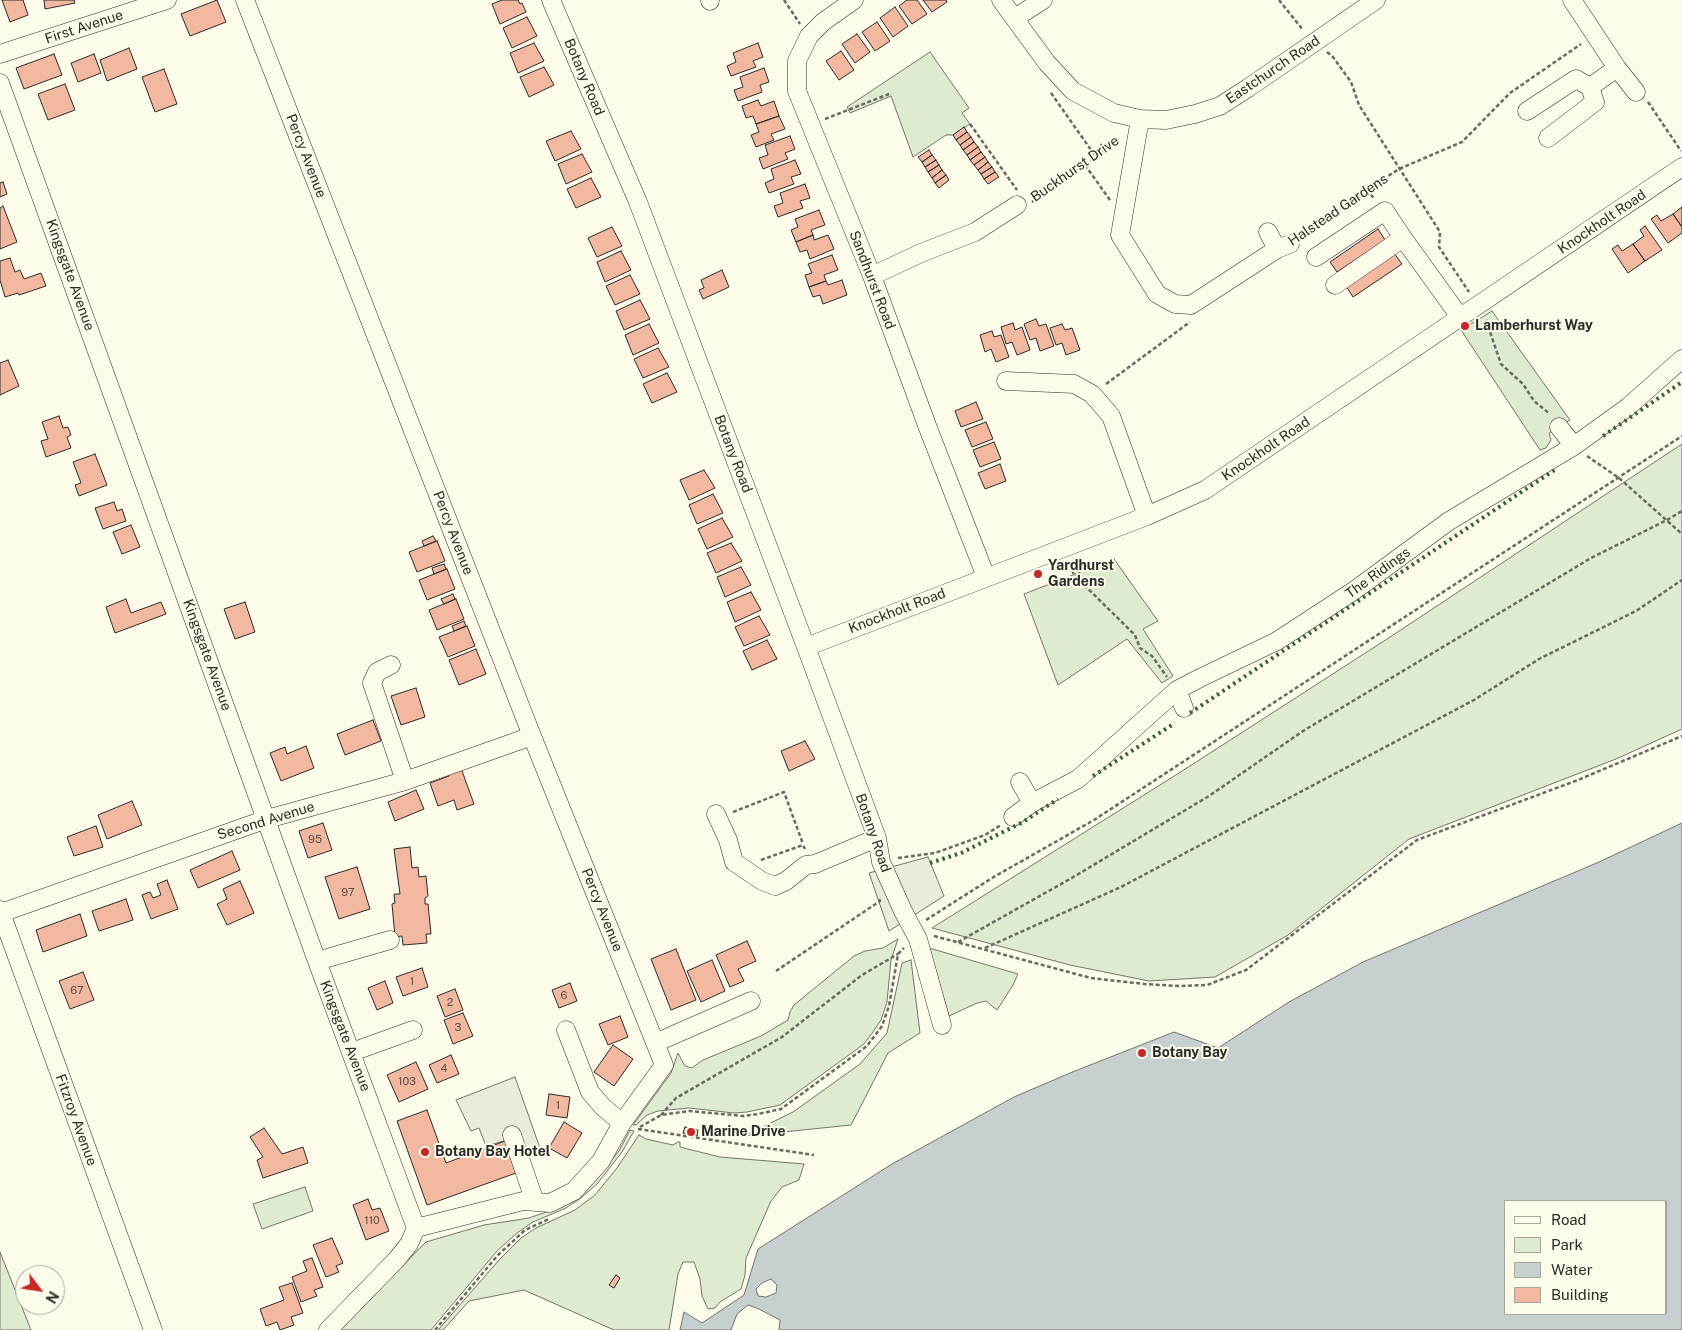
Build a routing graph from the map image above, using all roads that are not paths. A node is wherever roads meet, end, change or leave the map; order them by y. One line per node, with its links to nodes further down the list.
1 (168, 0): 10 (street, First Avenue)
2 (245, 0): 36 (street, Percy Avenue)
3 (551, 0): 32 (street, Botany Road)
4 (854, 0): 23 (street, Sandhurst Road)
5 (1002, 0): 9 (street, Eastchurch Road)
6 (1043, 0): 9 (street)
7 (1376, 0): 16 (street, Eastchurch Road)
8 (1572, 0): 11 (street)
9 (1015, 18): 16 (street, Eastchurch Road)
10 (0, 54)
11 (1617, 68): 13 (street); 14 (street)
12 (0, 83): 42 (street, Kingsgate Avenue)
13 (1590, 87): 15 (street); 17 (street)
14 (1636, 92)
15 (1527, 111)
16 (1140, 119): 20 (street, Halstead Gardens)
17 (1548, 138)
18 (1682, 167): 25 (street, Knockholt Road)
19 (1022, 203): 23 (street, Buckhurst Drive)
20 (1268, 232)
21 (1403, 238): 22 (street); 24 (street); 25 (street)
22 (1316, 257)
23 (872, 276): 31 (street, Sandhurst Road)
24 (1334, 285)
25 (1460, 317): 30 (street, Knockholt Road)
26 (1682, 359): 29 (street, The Ridings)
27 (1006, 381): 30 (street)
28 (1559, 427): 29 (street)
29 (1574, 446): 34 (street, The Ridings)
30 (1147, 516): 31 (street, Knockholt Road)
31 (986, 577): 32 (street, Knockholt Road)
32 (806, 647): 43 (street, Botany Road)
33 (391, 665): 37 (street)
34 (1176, 690): 35 (street); 39 (street, The Ridings)
35 (1184, 708)
36 (532, 736): 37 (street, Second Avenue); 51 (street, Percy Avenue)
37 (405, 781): 42 (street, Second Avenue)
38 (1020, 782): 39 (street)
39 (1032, 803): 41 (street, The Ridings)
40 (725, 813): 43 (street)
41 (1013, 817)
42 (267, 819): 44 (street, Second Avenue); 46 (street, Kingsgate Avenue)
43 (877, 838): 48 (street, Botany Road)
44 (1, 911): 57 (street, Fitzroy Avenue)
45 (390, 940): 46 (street)
46 (316, 961): 52 (street, Kingsgate Avenue)
47 (751, 1001): 51 (street)
48 (942, 1026)
49 (416, 1029): 52 (street)
50 (566, 1030): 53 (street)
51 (655, 1043): 53 (street, Percy Avenue)
52 (352, 1052): 56 (street, Kingsgate Avenue)
53 (631, 1129): 55 (street)
54 (512, 1135): 55 (street)
55 (535, 1202): 56 (street)
56 (416, 1228): 58 (street)
57 (152, 1330)
58 (328, 1330)

